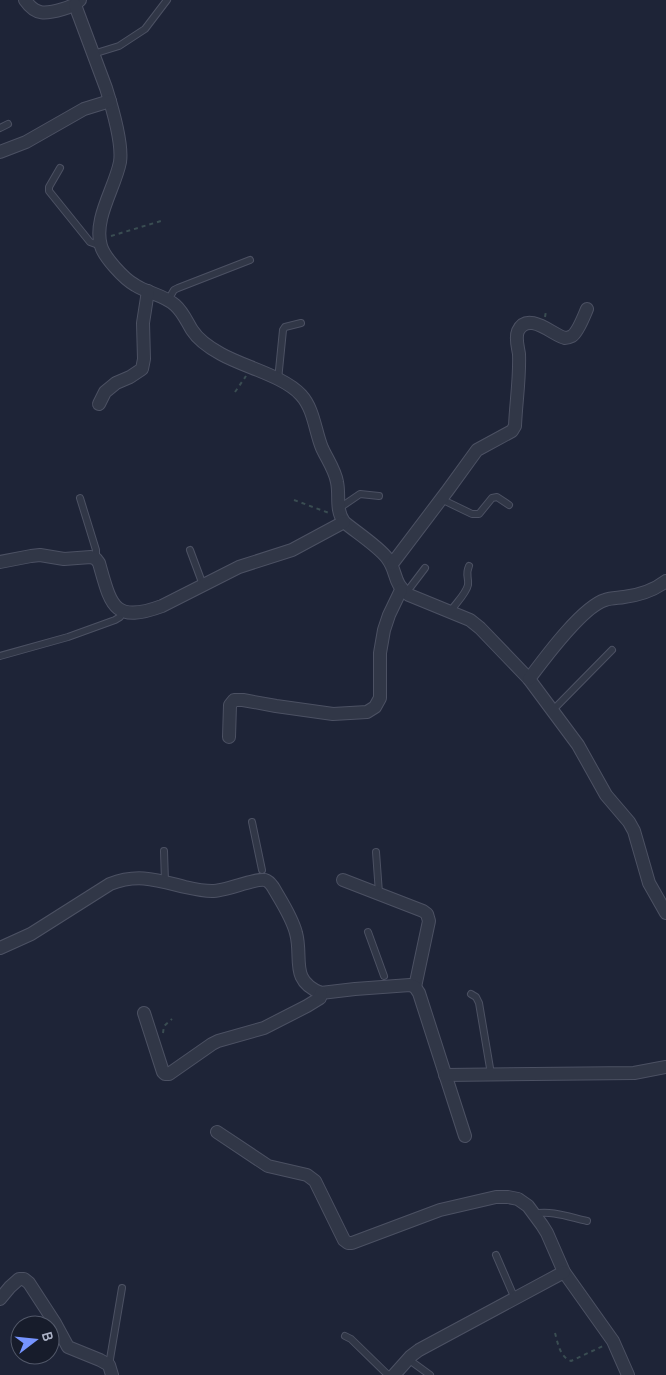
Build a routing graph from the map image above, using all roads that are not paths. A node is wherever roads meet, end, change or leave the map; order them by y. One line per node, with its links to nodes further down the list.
1 (25, 0): 3 (street)
2 (167, 0): 4 (lane)
3 (77, 3): 4 (street)
4 (93, 54): 5 (street)
5 (110, 101): 8 (street); 10 (street)
6 (8, 124): 7 (lane)
7 (0, 128)
8 (0, 152)
9 (60, 168): 10 (lane)
10 (100, 243): 12 (street)
11 (250, 260): 13 (lane)
12 (148, 291): 13 (street); 17 (street)
13 (168, 300): 16 (street)
14 (587, 309): 20 (street)
15 (301, 323): 16 (lane)
16 (278, 380): 22 (street)
17 (99, 404)
18 (379, 496): 22 (lane)
19 (80, 498): 24 (lane)
20 (441, 499): 21 (lane); 26 (street)
21 (509, 505)
22 (341, 516): 26 (street); 30 (street)
23 (190, 550): 30 (lane)
24 (96, 559): 25 (street); 32 (street)
25 (0, 562)
26 (392, 564): 31 (street)
27 (469, 566): 33 (lane)
28 (424, 568): 31 (lane)
29 (666, 581): 36 (street)
30 (203, 585): 32 (street)
31 (404, 592): 33 (street); 38 (street)
32 (122, 611): 35 (lane)
33 (450, 612): 36 (street)
34 (612, 650): 37 (lane)
35 (0, 656)
36 (529, 679): 37 (street)
37 (552, 710): 46 (street)
38 (229, 737)
39 (252, 822): 42 (lane)
40 (164, 851): 44 (lane)
41 (376, 852): 45 (lane)
42 (263, 875): 44 (street); 52 (street)
43 (343, 880): 45 (street)
44 (165, 882): 49 (street)
45 (379, 894): 51 (street)
46 (663, 899): 47 (street)
47 (666, 913)
48 (368, 932): 50 (lane)
49 (0, 948)
50 (386, 982): 51 (street); 52 (street)
51 (415, 988): 57 (street)
52 (321, 993): 54 (street)
53 (471, 994): 56 (lane)
54 (144, 1013)
55 (666, 1067): 56 (street)
56 (492, 1074): 57 (street)
57 (445, 1075): 59 (street)
58 (217, 1132): 60 (street)
59 (465, 1136)
60 (533, 1214): 61 (lane); 63 (street)
61 (587, 1221)
62 (496, 1256): 65 (lane)
63 (564, 1272): 65 (street); 73 (street)
64 (122, 1288): 69 (lane)
65 (514, 1296): 68 (street)
66 (0, 1299): 69 (street)
67 (345, 1336): 70 (lane)
68 (408, 1359): 71 (street); 72 (lane)
69 (110, 1370)
70 (388, 1375)
71 (394, 1375)
72 (430, 1375)
73 (628, 1375)

